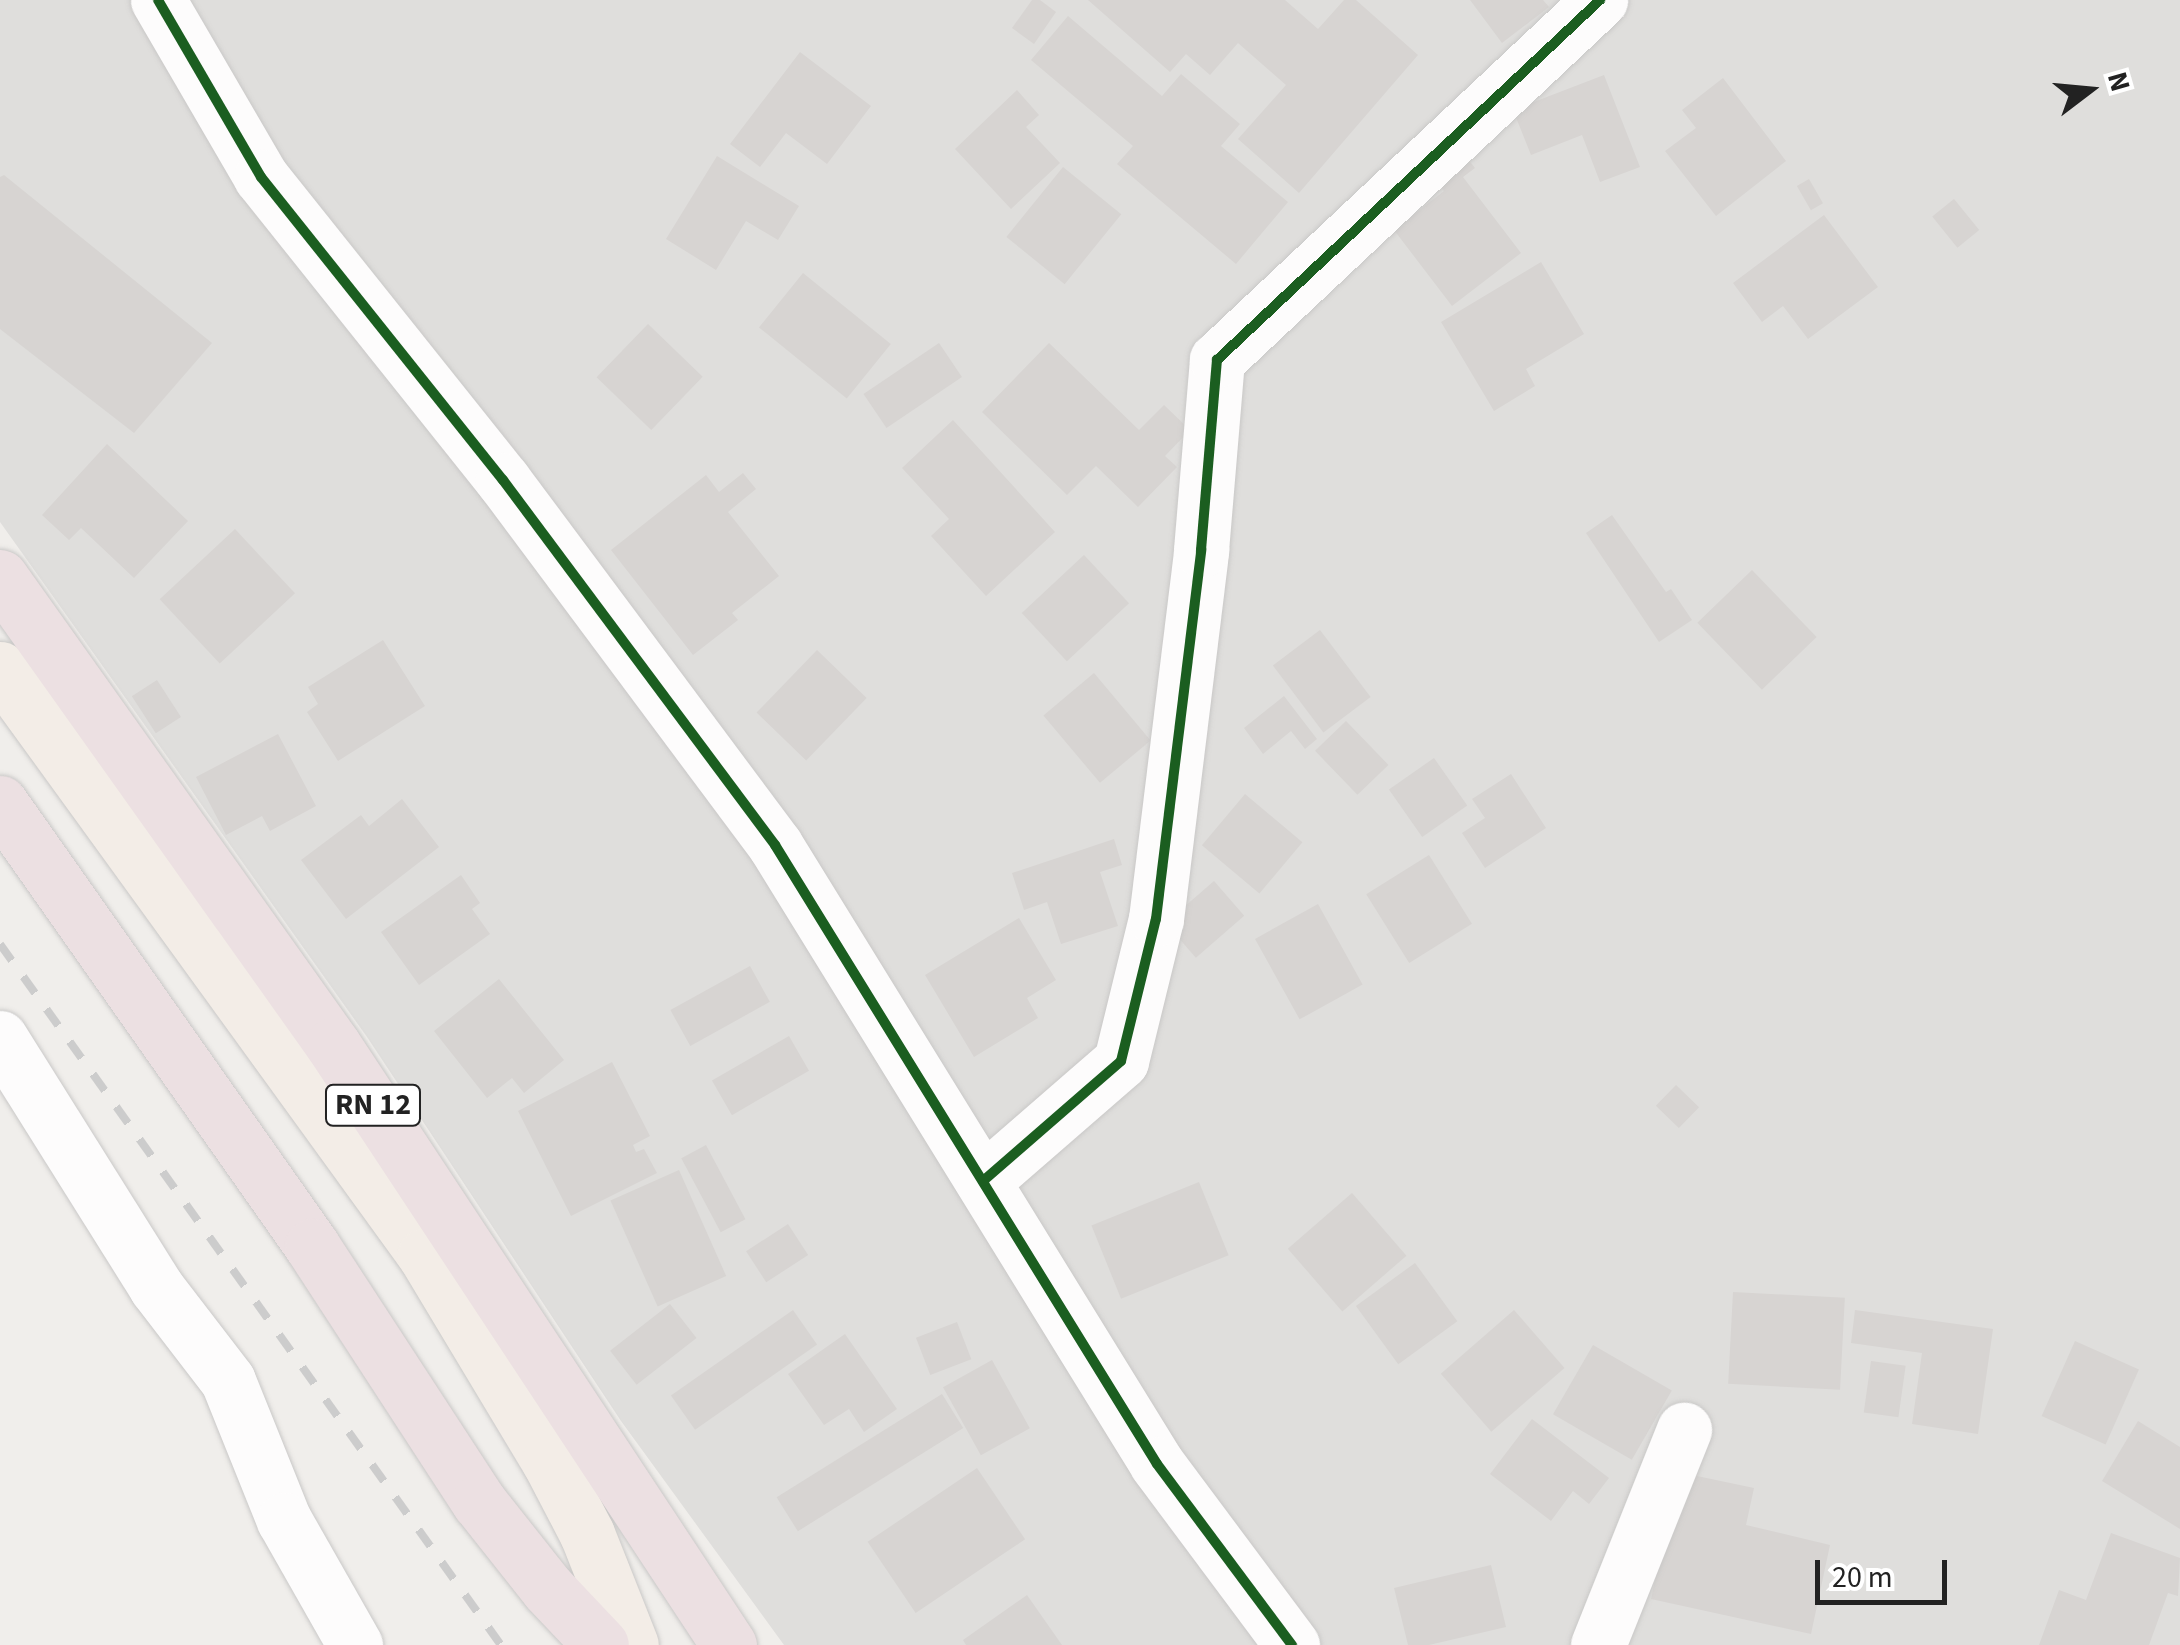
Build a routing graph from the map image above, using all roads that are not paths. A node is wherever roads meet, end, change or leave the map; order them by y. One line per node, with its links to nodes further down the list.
1 (158, 0): 7 (street)
2 (1600, 0): 7 (street)
3 (0, 577): 12 (highway, RN 12)
4 (0, 670): 11 (main road)
5 (0, 802): 10 (highway)
6 (0, 1038): 9 (street)
7 (983, 1181): 13 (street)
8 (1684, 1430): 14 (street)
9 (354, 1645)
10 (602, 1645)
11 (631, 1645)
12 (729, 1645)
13 (1292, 1645)
14 (1598, 1645)

